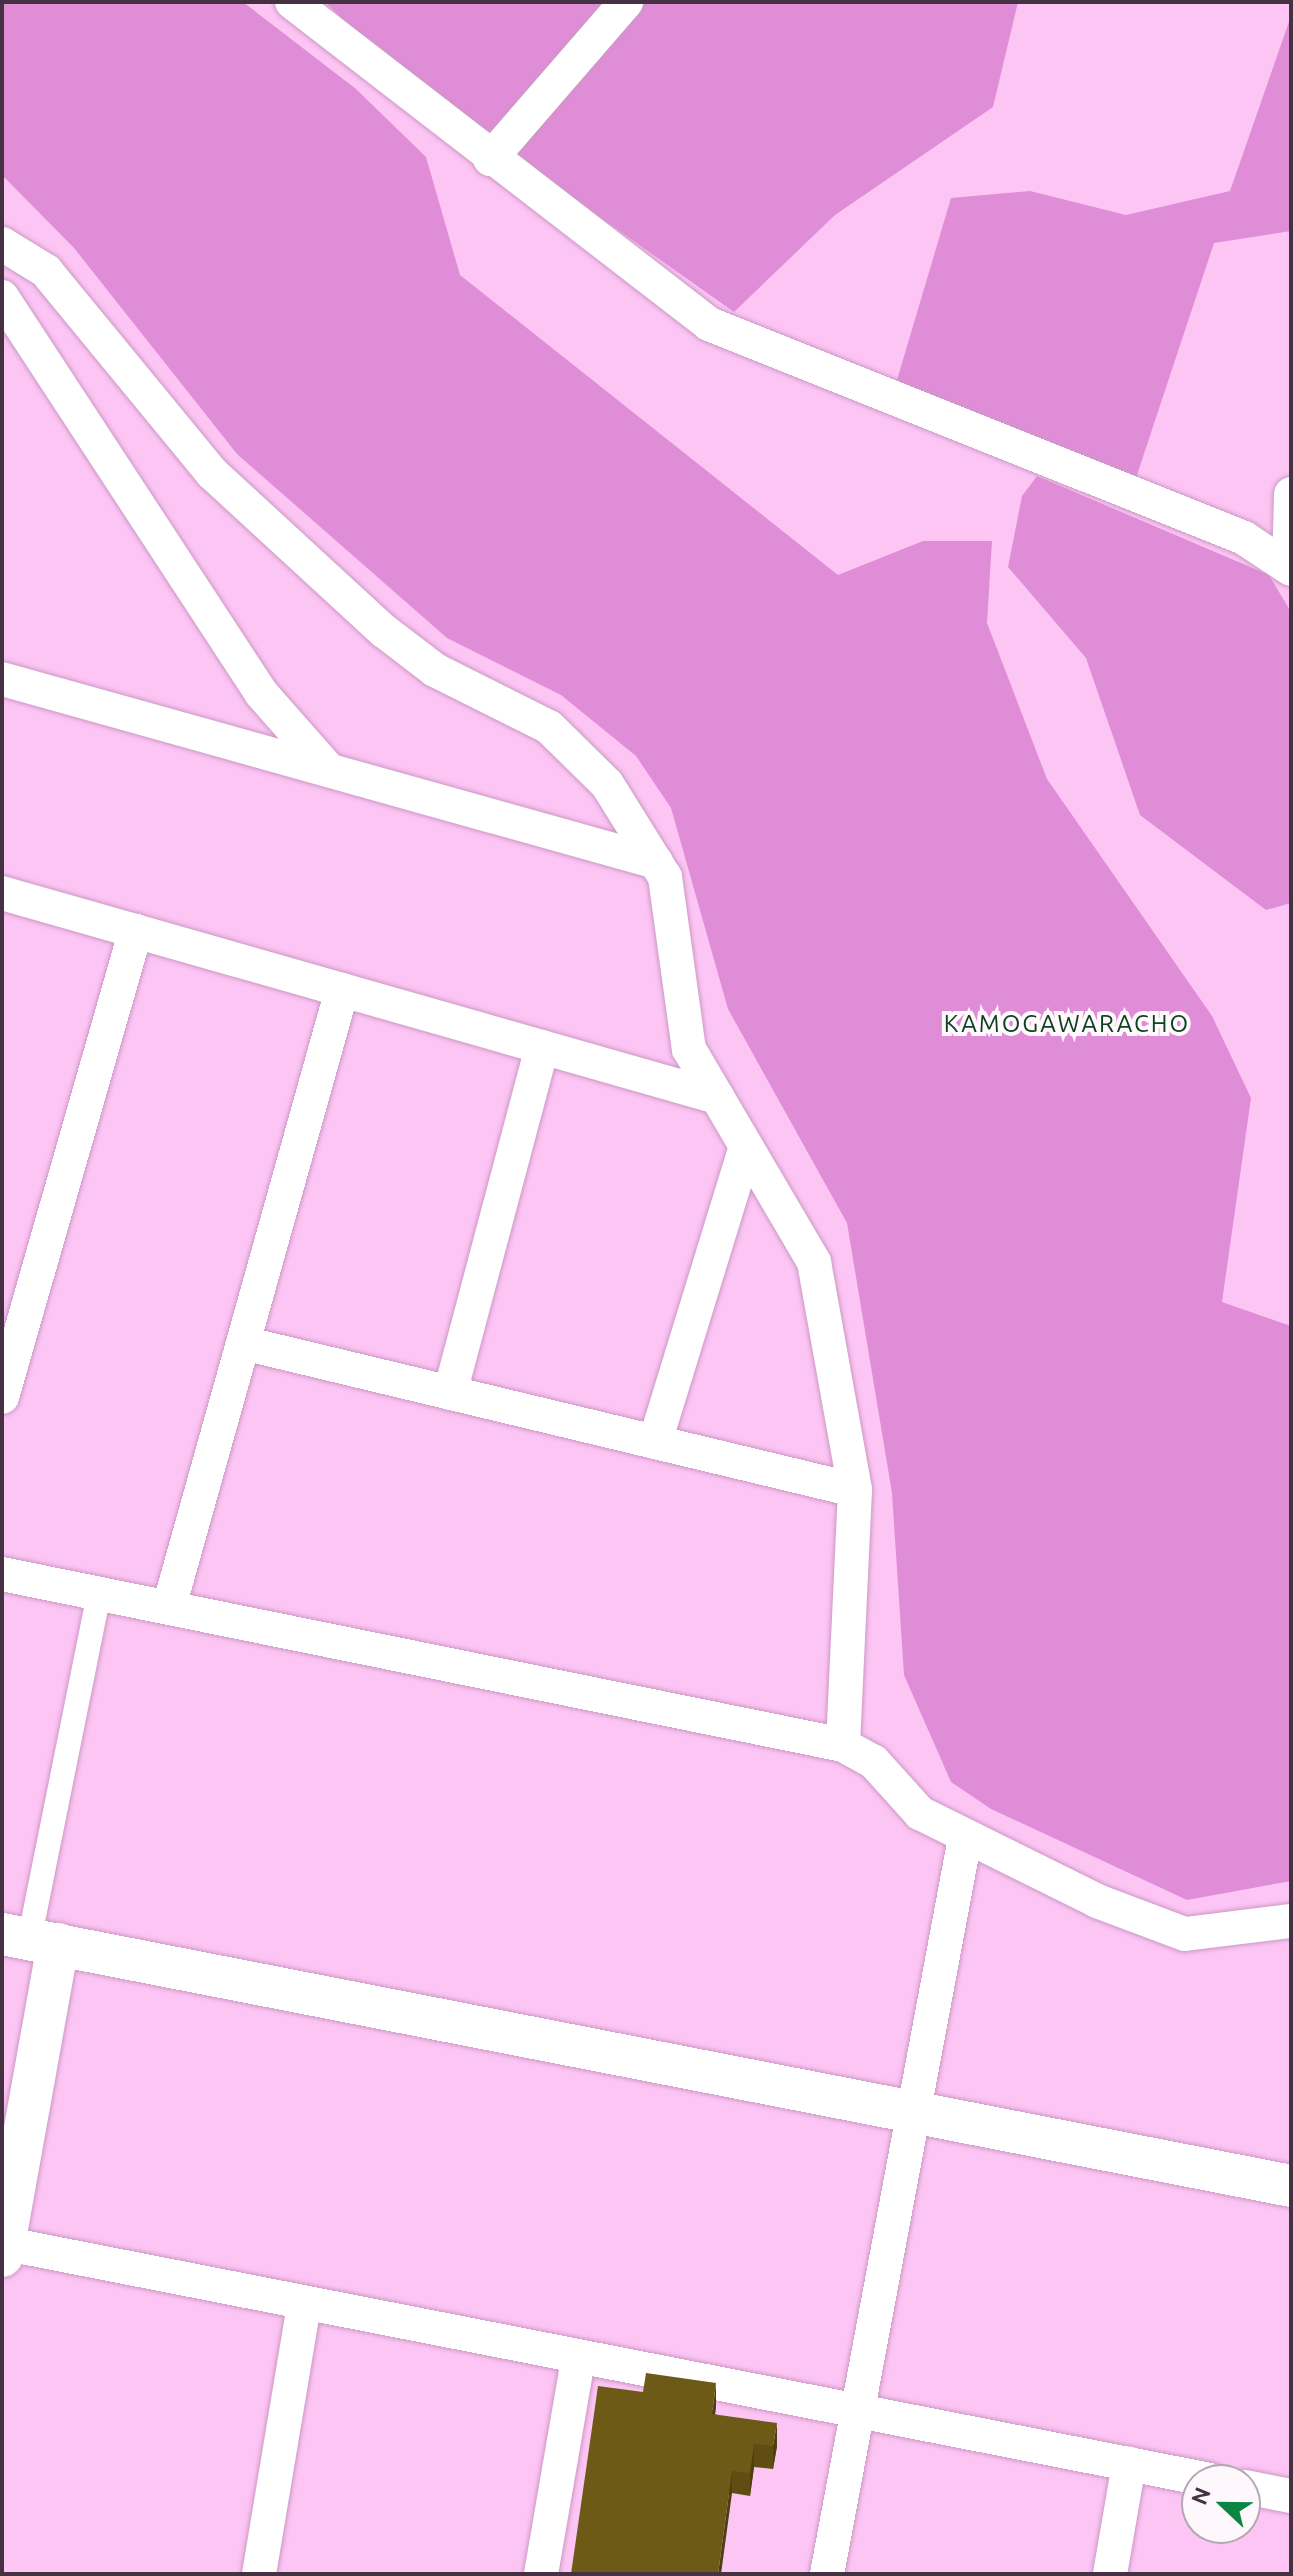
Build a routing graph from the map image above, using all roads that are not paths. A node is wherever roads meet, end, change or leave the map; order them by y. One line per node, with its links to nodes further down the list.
1 (292, 2): 3 (street)
2 (626, 2): 3 (street)
3 (490, 159): 7 (street)
4 (2, 244): 10 (street)
5 (2, 297): 9 (street)
6 (1291, 494): 7 (street)
7 (1290, 568)
8 (2, 679): 9 (street)
9 (329, 770): 10 (street)
10 (656, 862): 15 (street)
11 (2, 893): 12 (street)
12 (136, 931): 13 (street); 19 (street)
13 (342, 990): 14 (street); 17 (street)
14 (542, 1047): 15 (street); 18 (street)
15 (717, 1097): 16 (street)
16 (746, 1147): 20 (street); 21 (street)
17 (243, 1343): 18 (street); 24 (street)
18 (450, 1393): 20 (street)
19 (2, 1397)
20 (655, 1442): 21 (street)
21 (855, 1490): 25 (street)
22 (2, 1574): 23 (street)
23 (99, 1593): 24 (street); 28 (street)
24 (169, 1607): 25 (street)
25 (843, 1745): 26 (street)
26 (965, 1838): 27 (street); 29 (street)
27 (1291, 1921)
28 (31, 1931): 29 (street); 31 (street)
29 (913, 2113): 30 (street); 34 (street)
30 (1291, 2186)
31 (3, 2248): 32 (street)
32 (304, 2305): 33 (street); 39 (street)
33 (578, 2359): 34 (street); 40 (street)
34 (856, 2408): 35 (street); 41 (street)
35 (1129, 2464): 36 (street); 42 (street)
36 (1181, 2474)
37 (1261, 2490): 38 (street)
38 (1291, 2496)
39 (259, 2574)
40 (541, 2574)
41 (827, 2574)
42 (1110, 2574)

